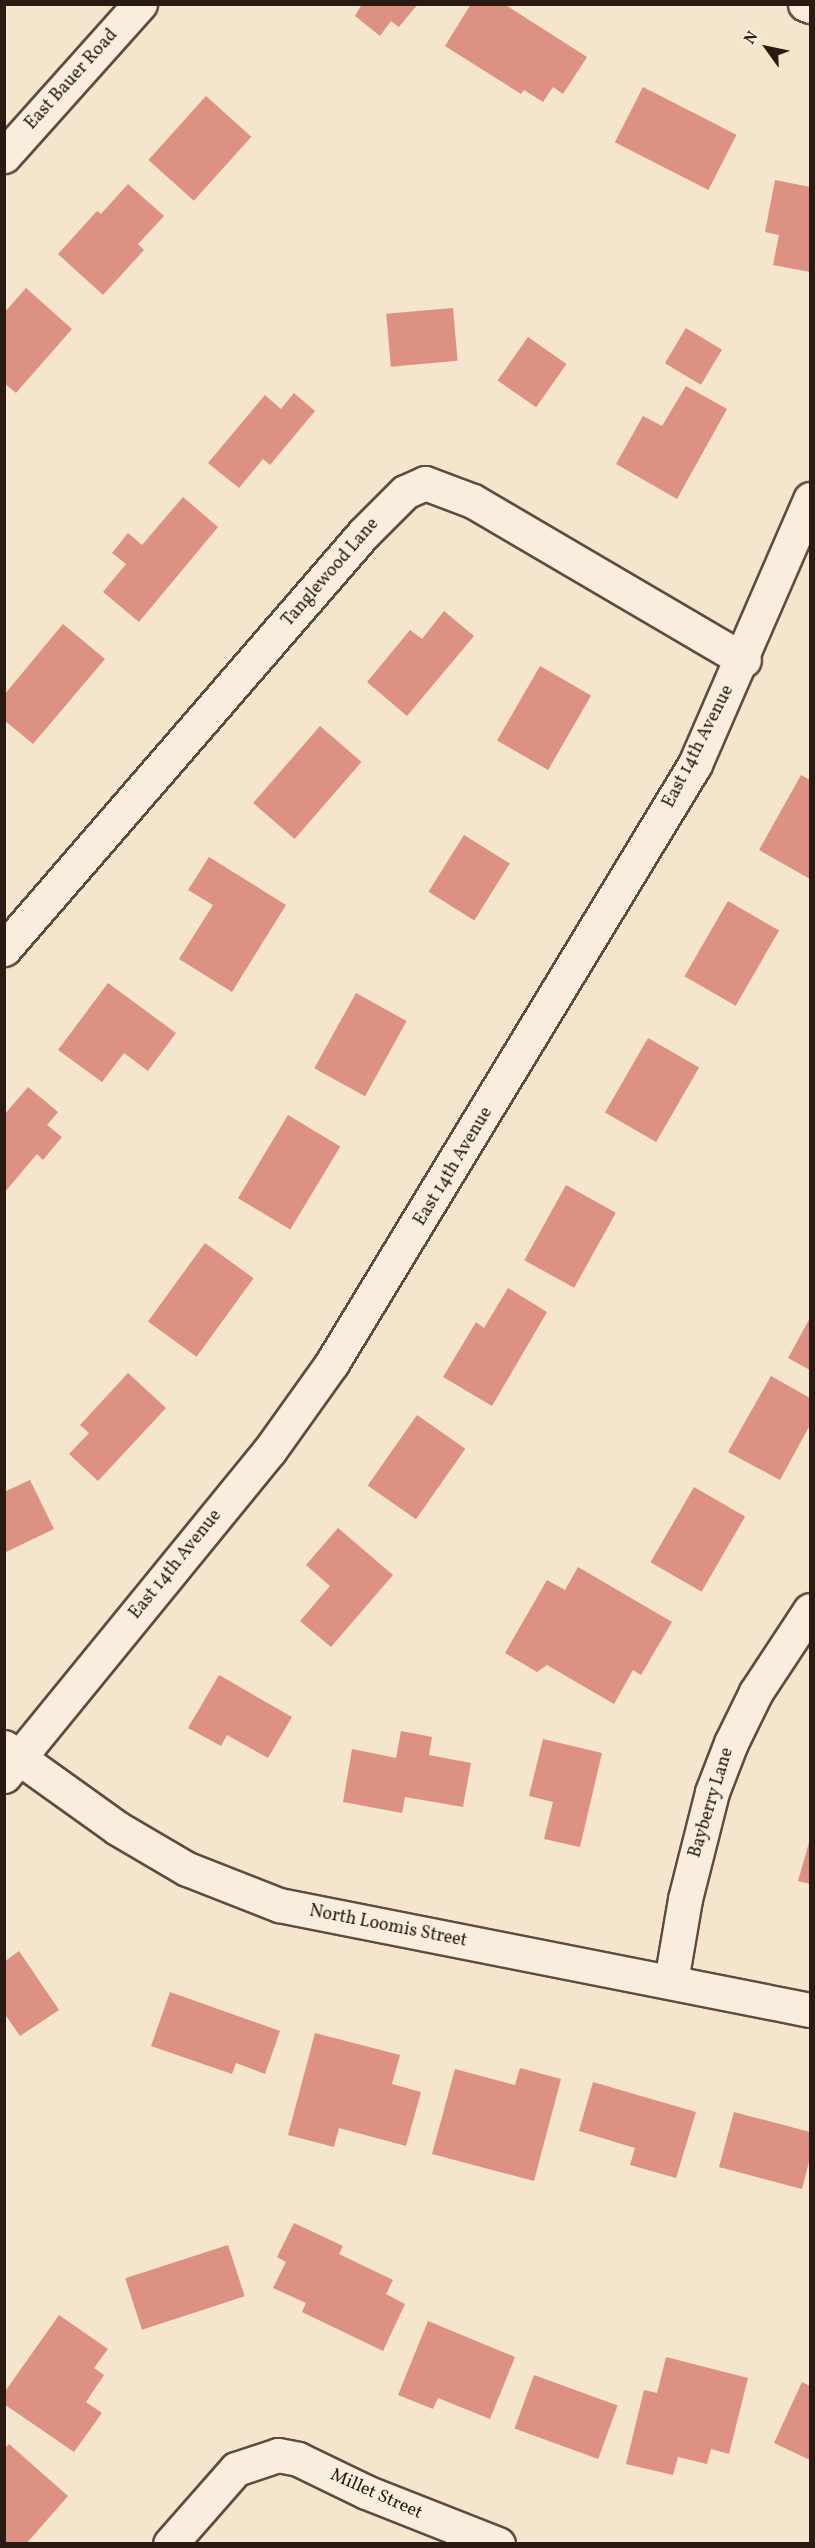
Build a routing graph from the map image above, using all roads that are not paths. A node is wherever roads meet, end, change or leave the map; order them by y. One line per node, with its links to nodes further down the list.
1 (140, 4): 4 (street, East Bauer Road)
2 (805, 4): 3 (street)
3 (810, 6)
4 (4, 156)
5 (810, 499): 6 (street, East 14th Avenue)
6 (744, 660): 7 (street, Tanglewood Lane); 9 (street, East 14th Avenue)
7 (4, 948)
8 (810, 1610): 10 (street, Bayberry Lane)
9 (9, 1760): 10 (street, North Loomis Street)
10 (671, 1981): 11 (street, North Loomis Street)
11 (810, 2010)
12 (170, 2544): 13 (street, Millet Street)
13 (498, 2544)

